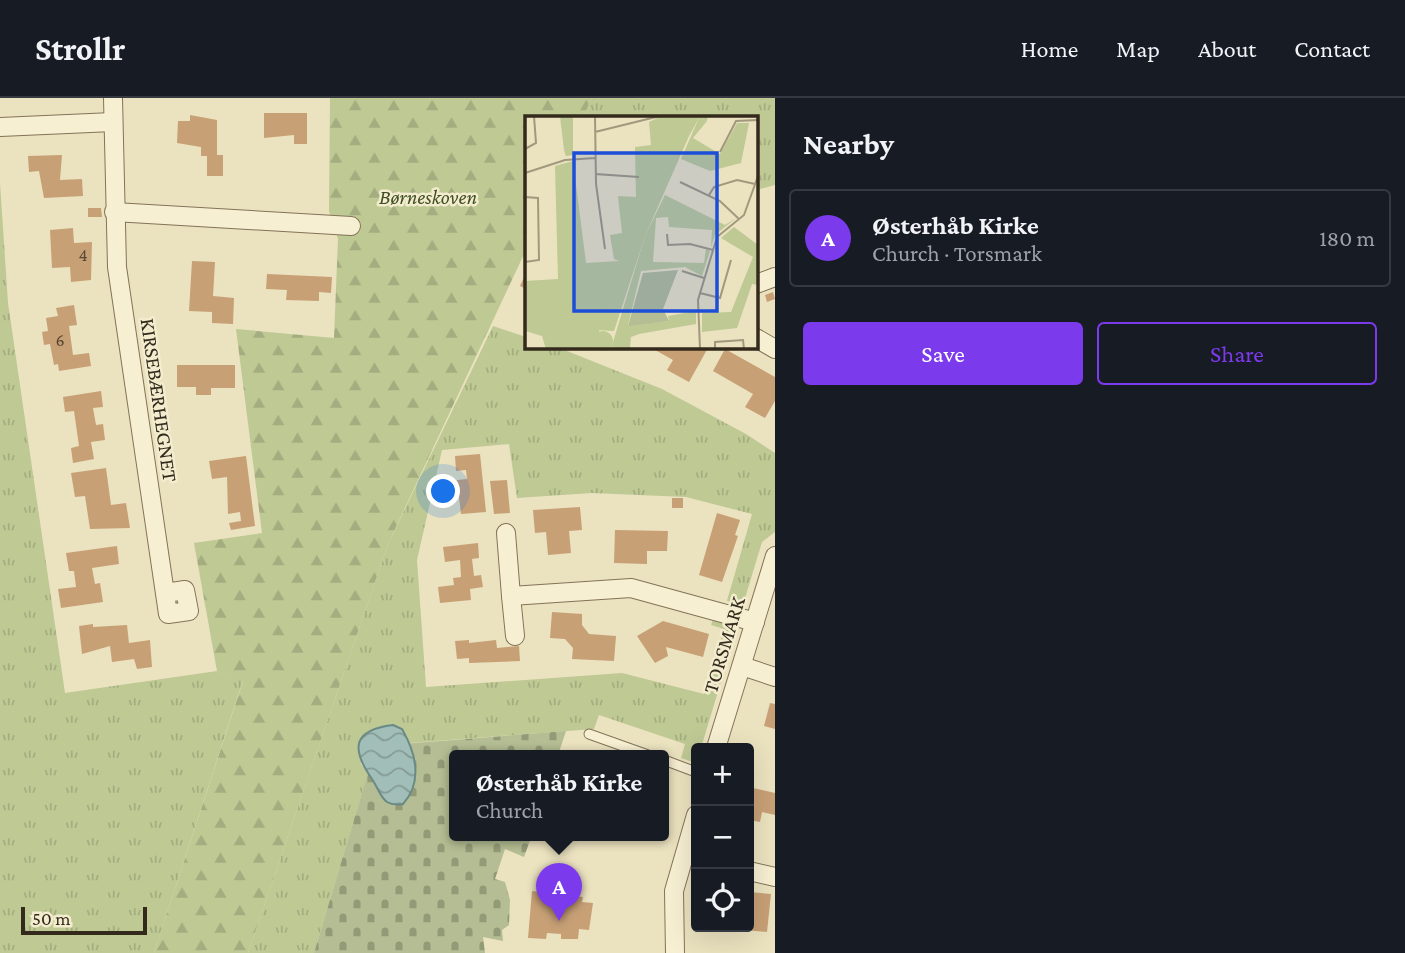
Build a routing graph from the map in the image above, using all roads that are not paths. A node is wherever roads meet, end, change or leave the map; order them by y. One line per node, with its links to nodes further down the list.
1 (113, 98): 2 (street, KIRSEBÆRHEGNET)
2 (113, 122): 3 (street); 4 (street, KIRSEBÆRHEGNET)
3 (0, 127)
4 (114, 212): 5 (street); 12 (street, KIRSEBÆRHEGNET)
5 (351, 226)
6 (775, 277): 7 (street)
7 (758, 283)
8 (758, 339): 9 (street)
9 (775, 349)
10 (506, 533): 13 (street)
11 (775, 556): 14 (street, TORSMARK)
12 (165, 593)
13 (511, 596): 14 (street); 15 (street)
14 (755, 622): 16 (street, TORSMARK)
15 (515, 636)
16 (742, 666): 17 (street); 19 (street, TORSMARK)
17 (775, 677)
18 (589, 734): 20 (lane)
19 (718, 743)
20 (634, 750)
21 (669, 762): 22 (lane)
22 (691, 770)
23 (691, 856): 26 (street)
24 (754, 872): 25 (street)
25 (775, 877)
26 (675, 953)

